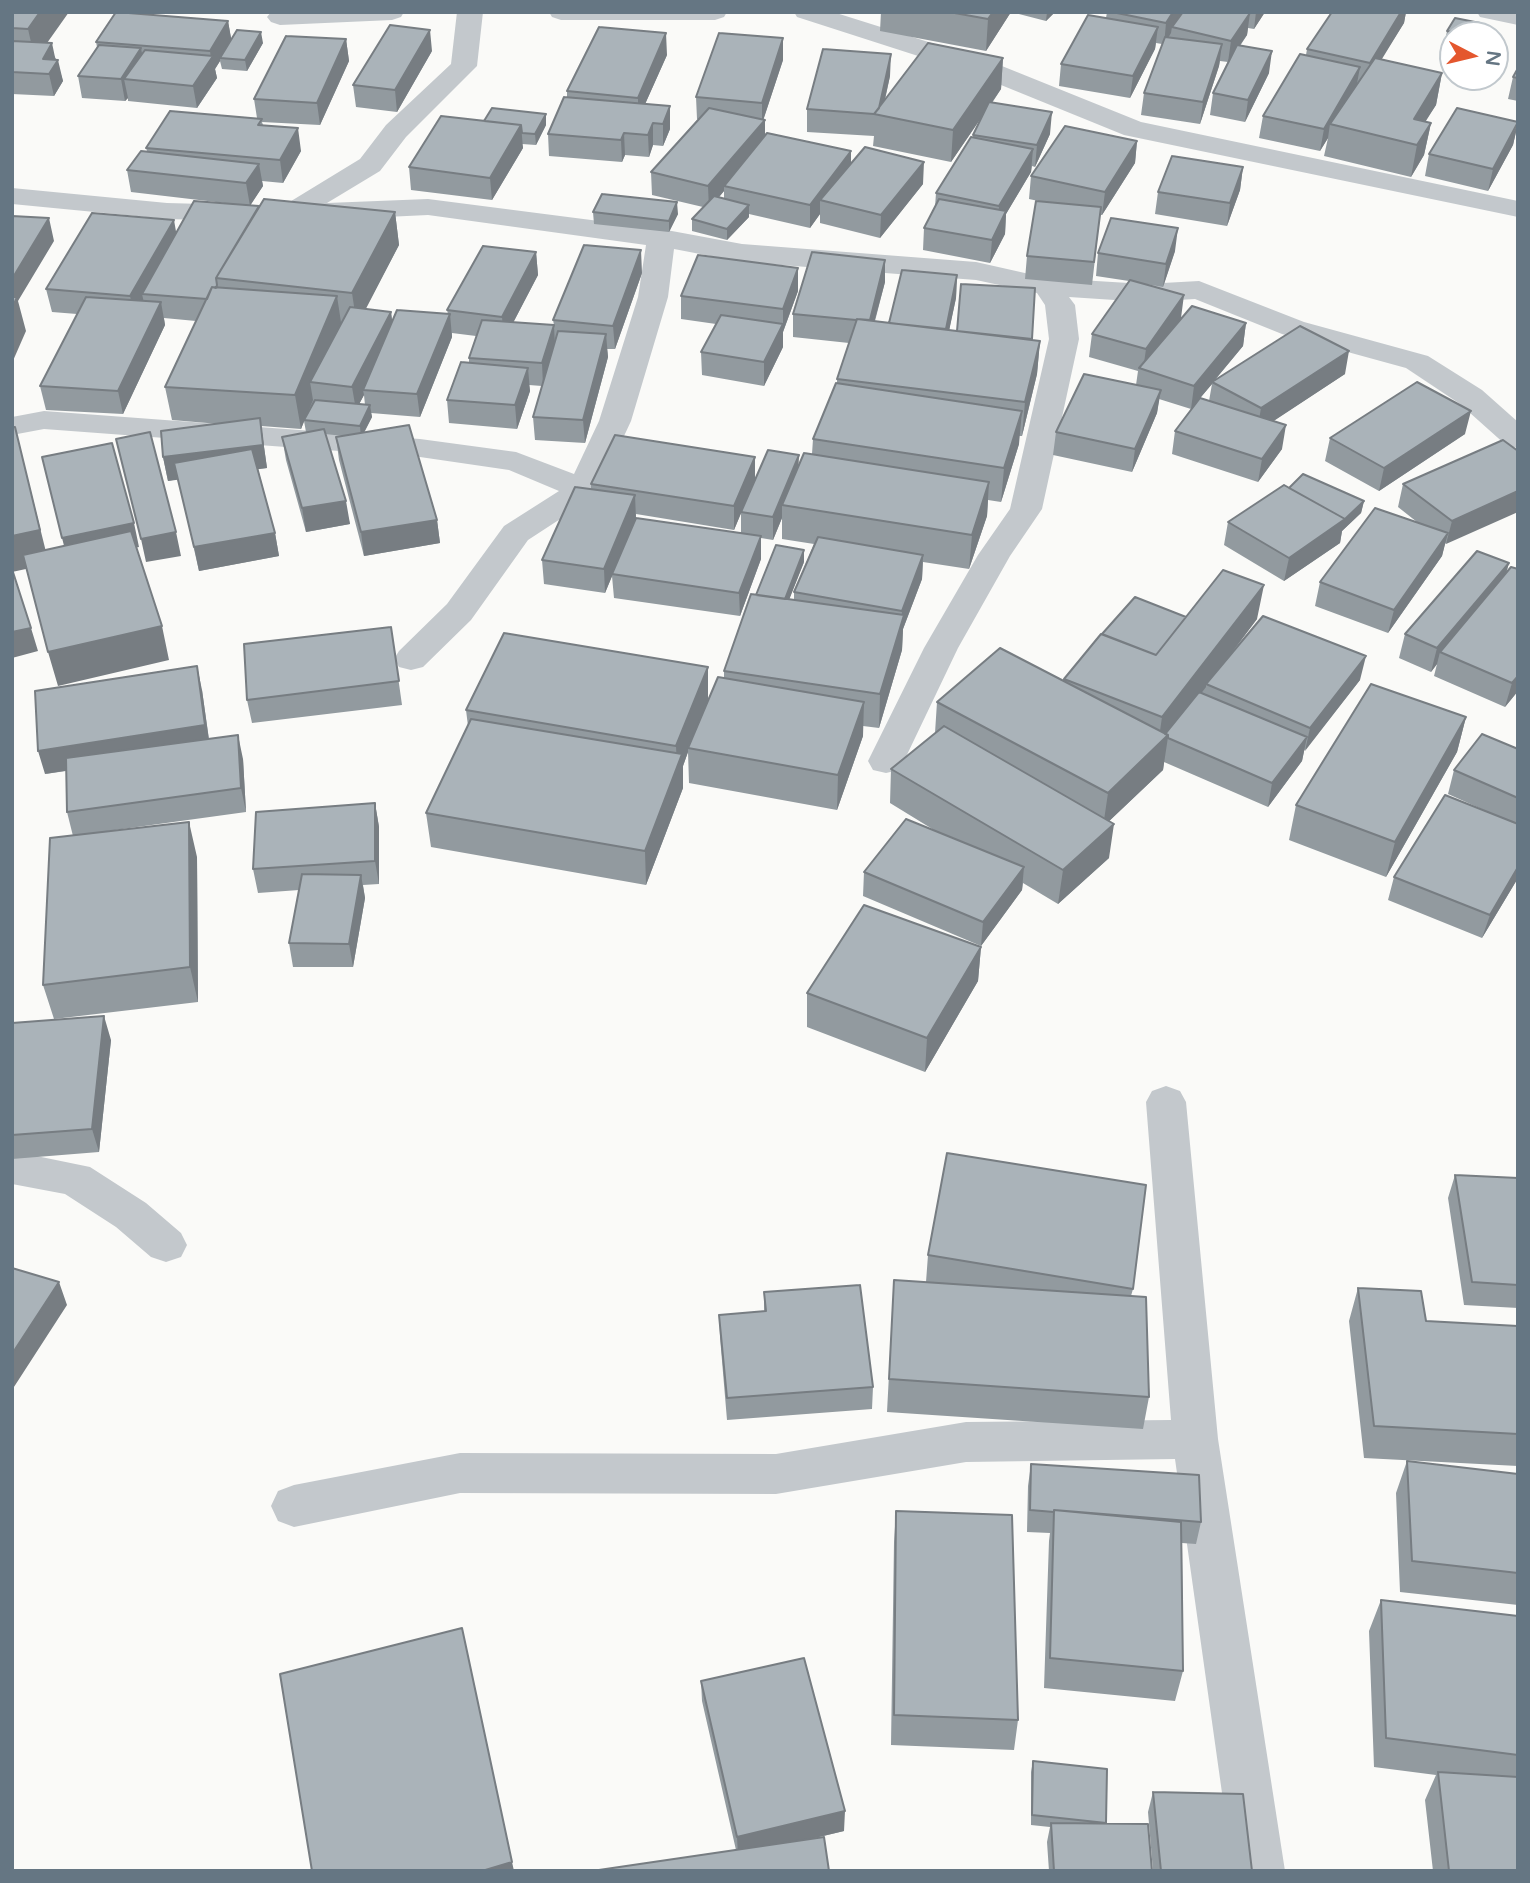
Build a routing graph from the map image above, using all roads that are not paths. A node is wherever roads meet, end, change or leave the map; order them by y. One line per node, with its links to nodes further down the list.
1 (392, 12): 7 (street)
2 (470, 12): 11 (street)
3 (561, 12): 4 (street)
4 (715, 12)
5 (806, 12): 10 (street)
6 (1489, 12): 8 (street)
7 (280, 17)
8 (1518, 17)
9 (12, 196): 11 (street)
10 (1518, 209)
11 (289, 214): 12 (street)
12 (661, 238): 13 (street); 16 (street)
13 (1047, 287): 15 (street); 18 (street)
14 (12, 426): 16 (street)
15 (1518, 439)
16 (583, 490): 17 (street)
17 (411, 659)
18 (886, 761)
19 (1166, 1102): 22 (street)
20 (12, 1167): 21 (street)
21 (166, 1245)
22 (1195, 1439): 23 (street); 24 (street)
23 (294, 1506)
24 (1259, 1871)

